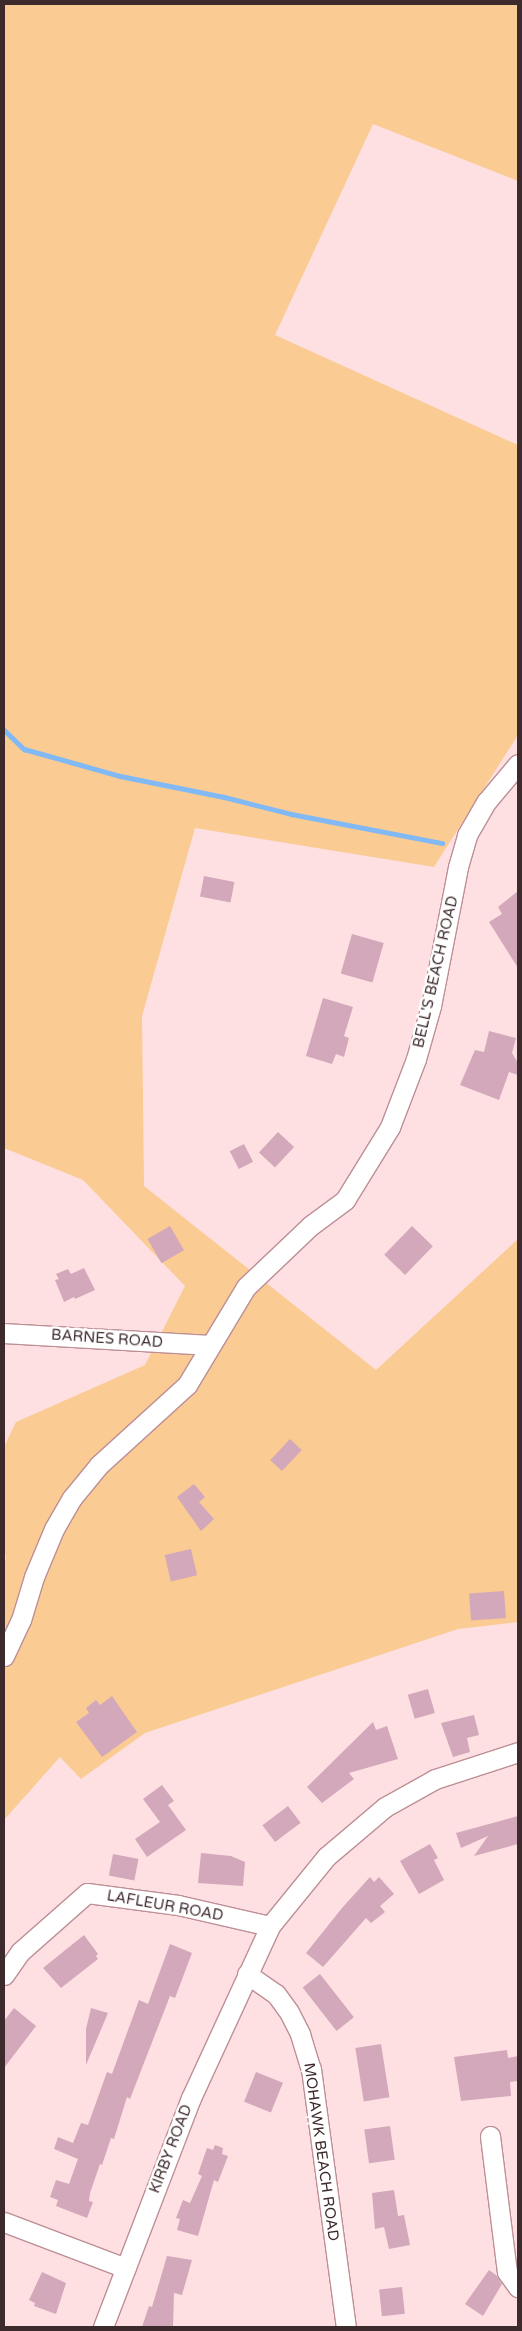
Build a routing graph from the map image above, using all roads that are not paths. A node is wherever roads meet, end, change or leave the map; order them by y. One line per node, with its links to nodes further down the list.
1 (518, 764): 3 (street, BELL'S BEACH ROAD)
2 (4, 1333): 3 (street, BARNES ROAD)
3 (210, 1345): 4 (street, BELL'S BEACH ROAD)
4 (4, 1656)
5 (518, 1752): 6 (street)
6 (270, 1926): 7 (street); 8 (street, LAFLEUR ROAD)
7 (247, 1974): 11 (street, KIRBY ROAD); 14 (street, MOHAWK BEACH ROAD)
8 (4, 1975)
9 (490, 2136): 12 (street)
10 (4, 2222): 11 (street)
11 (126, 2268): 13 (street, KIRBY ROAD)
12 (518, 2287)
13 (102, 2327)
14 (346, 2327)

